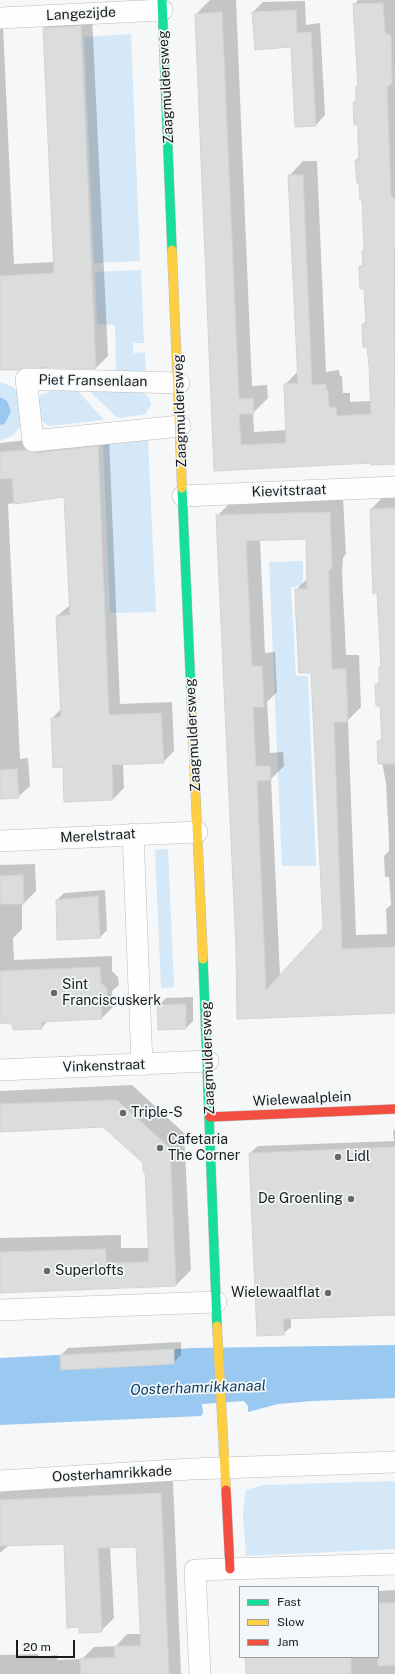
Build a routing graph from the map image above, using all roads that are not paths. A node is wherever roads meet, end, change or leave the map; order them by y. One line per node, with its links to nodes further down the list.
1 (162, 5): 2 (street, Langezijde); 3 (street, Zaagmuldersweg)
2 (0, 18)
3 (179, 383): 4 (street, Zaagmuldersweg); 4 (street, Piet Fransenlaan)
4 (180, 426): 6 (street, Zaagmuldersweg)
5 (395, 487): 6 (street, Kievitstraat)
6 (183, 496): 7 (street, Zaagmuldersweg)
7 (197, 832): 8 (street, Merelstraat); 10 (street, Zaagmuldersweg)
8 (132, 834): 9 (street, Merelstraat); 11 (street)
9 (0, 841)
10 (208, 1061): 11 (street, Vinkenstraat); 14 (street, Zaagmuldersweg)
11 (142, 1065): 12 (street, Vinkenstraat)
12 (0, 1070)
13 (395, 1109): 14 (street, Wielewaalplein)
14 (210, 1117): 15 (street, Zaagmuldersweg)
15 (216, 1302): 16 (street); 18 (street, Zaagmuldersweg)
16 (0, 1310)
17 (395, 1462): 18 (street, Oosterhamrikkade)
18 (224, 1470): 19 (street, Oosterhamrikkade); 21 (street)
19 (0, 1481)
20 (395, 1564): 21 (street)
21 (230, 1569): 22 (street)
22 (200, 1674)

